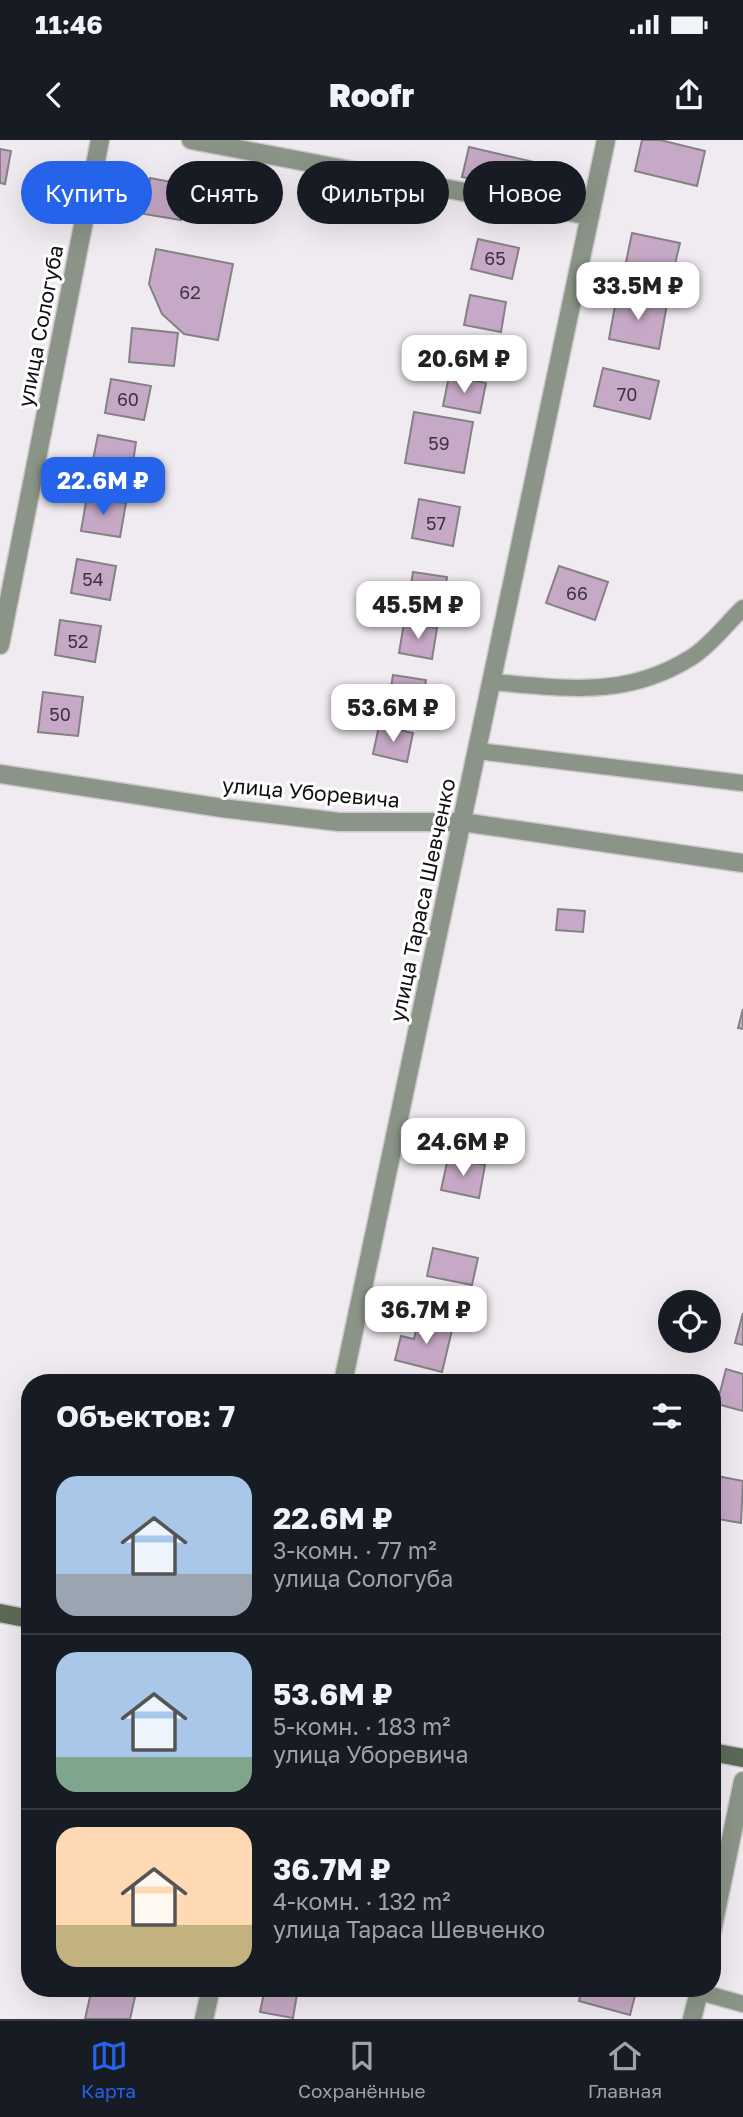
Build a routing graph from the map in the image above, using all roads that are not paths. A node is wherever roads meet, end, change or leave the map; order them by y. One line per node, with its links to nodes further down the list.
1 (100, 140): 6 (street, улица Сологуба)
2 (191, 140): 4 (street)
3 (606, 140): 4 (street, улица Тараса Шевченко)
4 (590, 216): 7 (street, улица Тараса Шевченко)
5 (743, 608): 7 (lane)
6 (0, 645)
7 (492, 682): 8 (street, улица Тараса Шевченко)
8 (478, 751): 10 (lane); 11 (street, улица Тараса Шевченко)
9 (0, 774): 11 (street, улица Уборевича)
10 (743, 783)
11 (462, 822): 12 (street, улица Уборевича); 13 (street, улица Тараса Шевченко)
12 (743, 863)
13 (345, 1374)
14 (0, 1613): 15 (main road)
15 (21, 1617)
16 (721, 1754): 17 (main road)
17 (743, 1758)
18 (743, 1781): 19 (street)
19 (721, 1887)
20 (209, 1997): 24 (street)
21 (698, 1997): 25 (street)
22 (721, 1997): 23 (lane)
23 (743, 2004)
24 (204, 2019)
25 (692, 2019)

